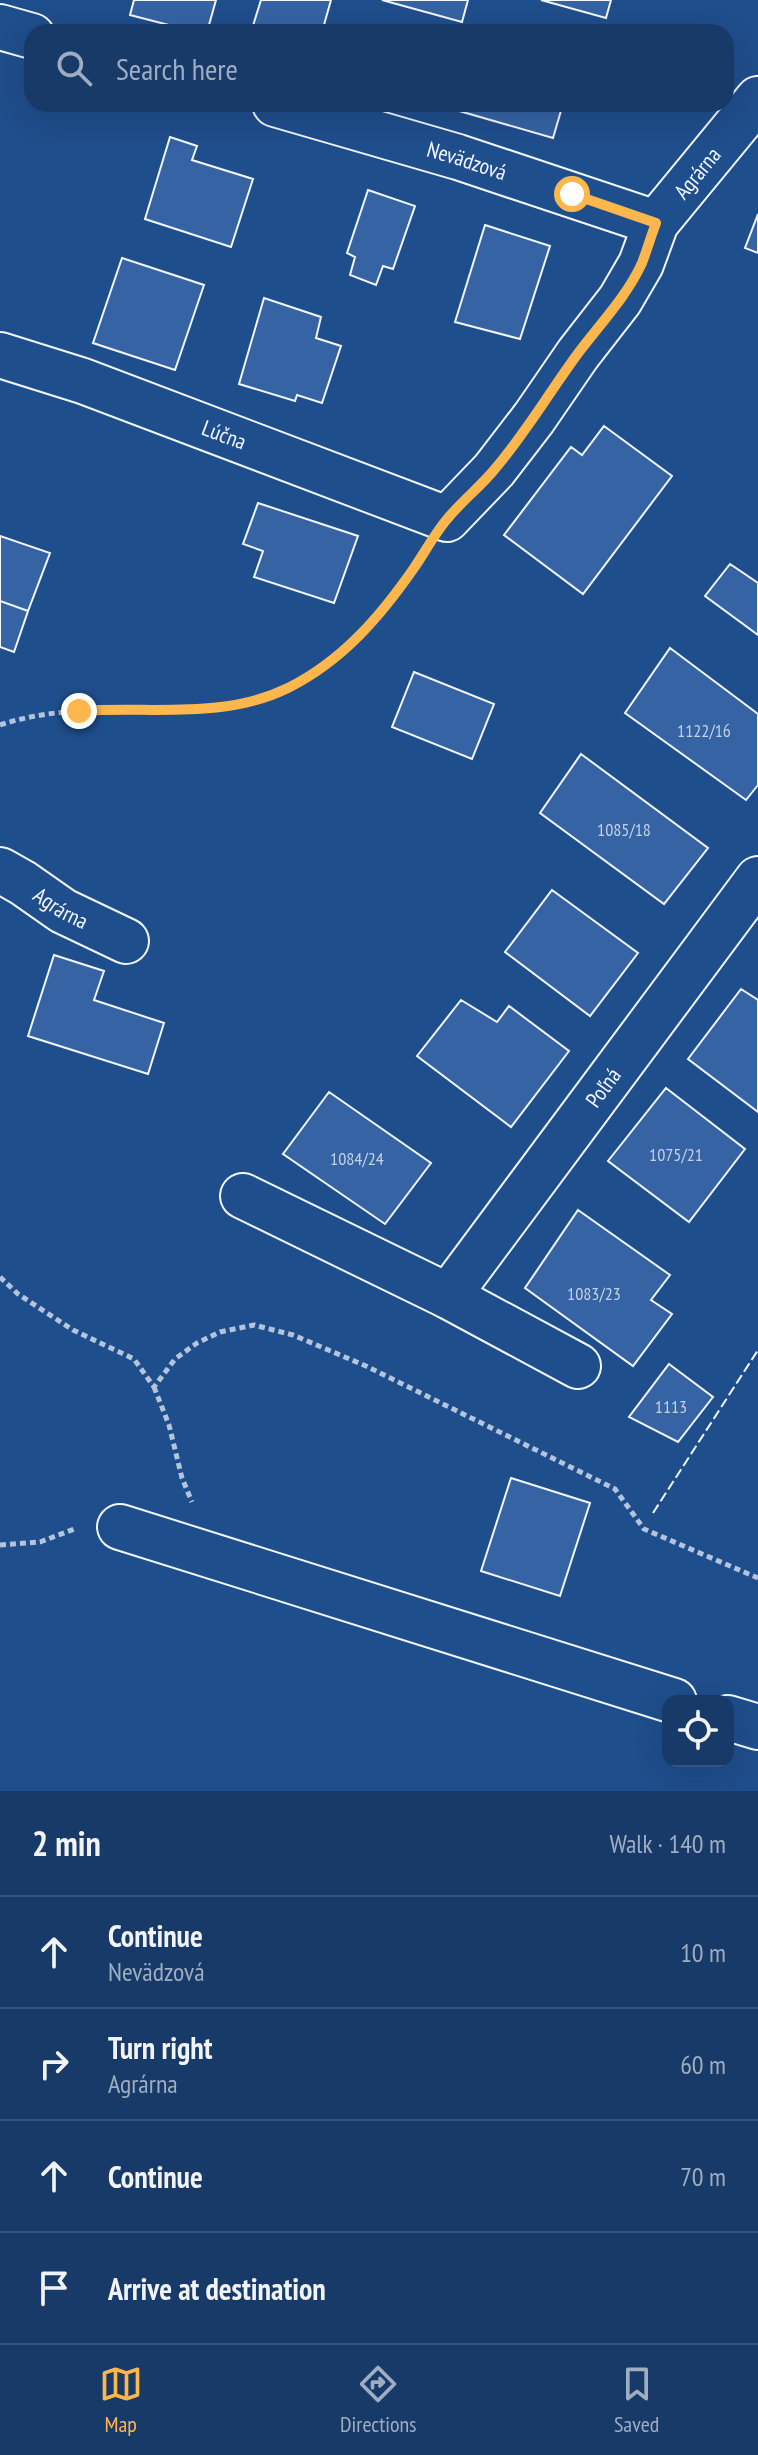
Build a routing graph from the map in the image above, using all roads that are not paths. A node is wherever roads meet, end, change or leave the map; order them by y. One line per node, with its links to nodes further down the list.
1 (0, 27): 2 (street)
2 (24, 34)
3 (758, 99): 5 (street, Agrárna)
4 (303, 112): 5 (street, Nevädzová)
5 (656, 223): 7 (street, Agrárna)
6 (0, 355): 7 (street, Lúčna)
7 (447, 519)
8 (0, 870): 10 (street, Agrárna)
9 (758, 879): 12 (street, Poľná)
10 (126, 941)
11 (243, 1196): 12 (street)
12 (448, 1296): 13 (street)
13 (578, 1366)
14 (101, 1526): 15 (street)
15 (662, 1697)
16 (734, 1720): 17 (street)
17 (758, 1727)

